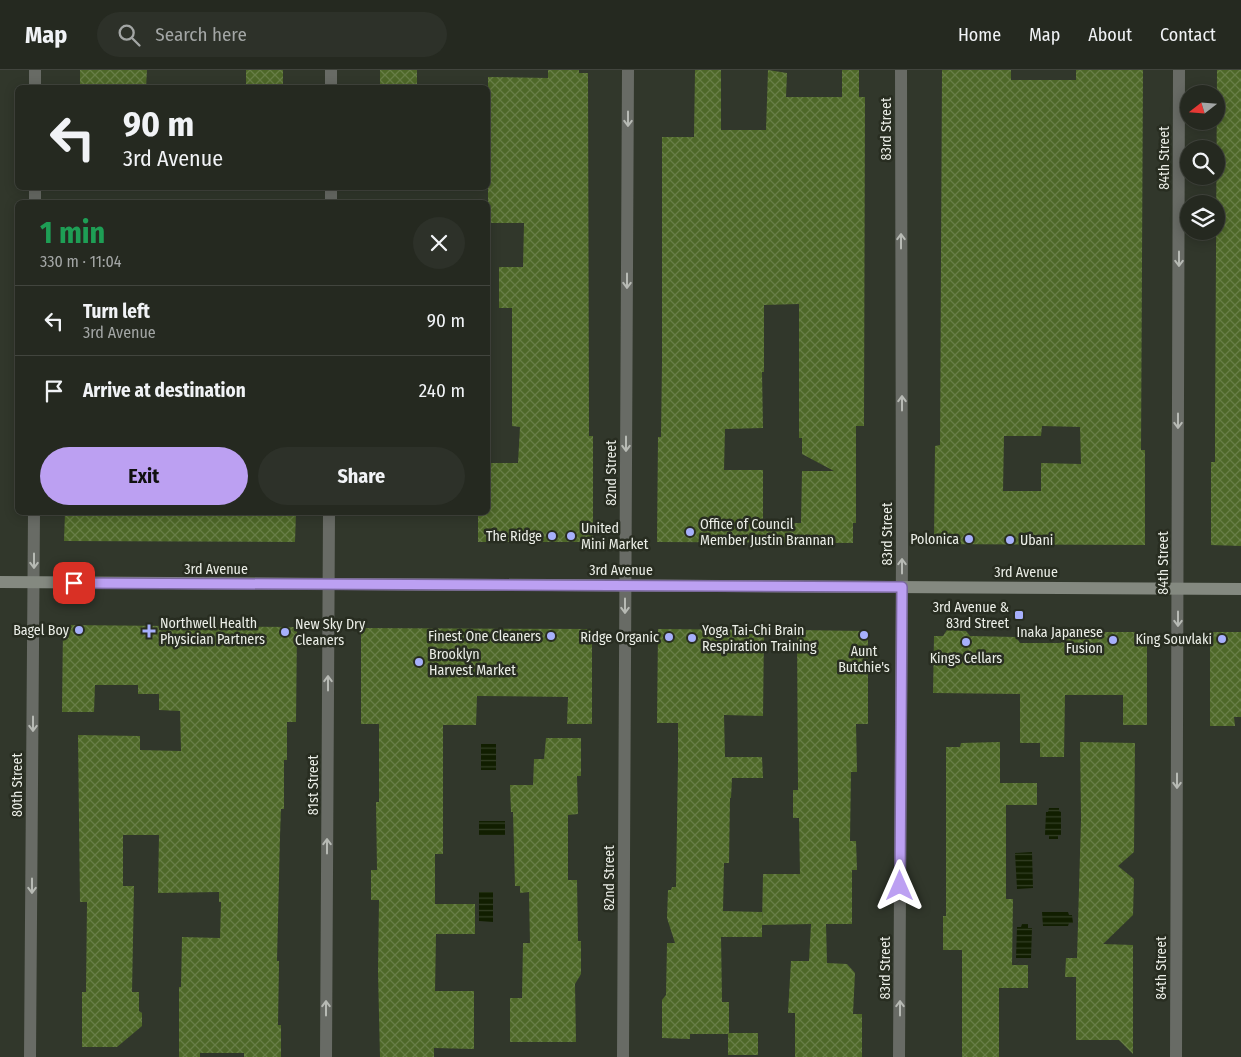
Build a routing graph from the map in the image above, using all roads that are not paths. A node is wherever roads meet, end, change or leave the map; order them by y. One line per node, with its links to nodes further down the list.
1 (35, 70): 6 (street)
2 (331, 70): 7 (street)
3 (628, 70): 13 (street, 82nd Street, one-way to 13)
4 (900, 70): 14 (street, 83rd Street, one-way to 4)
5 (1179, 70): 15 (street, 84th Street, one-way to 15)
6 (35, 85)
7 (331, 85)
8 (34, 515): 11 (street, 80th Street, one-way to 11)
9 (329, 515): 12 (street, 81st Street)
10 (0, 582): 11 (street, 3rd Avenue)
11 (34, 583): 12 (street, 3rd Avenue); 17 (street, 80th Street, one-way to 17)
12 (329, 584): 13 (street, 3rd Avenue); 18 (street, 81st Street, one-way to 12)
13 (625, 586): 14 (street, 3rd Avenue); 19 (street, 82nd Street, one-way to 19)
14 (902, 587): 15 (street, 3rd Avenue); 20 (street, 83rd Street, one-way to 14)
15 (1178, 588): 16 (street, 3rd Avenue); 21 (street, 84th Street, one-way to 21)
16 (1241, 589)
17 (30, 1057)
18 (326, 1057)
19 (623, 1057)
20 (899, 1057)
21 (1176, 1057)

